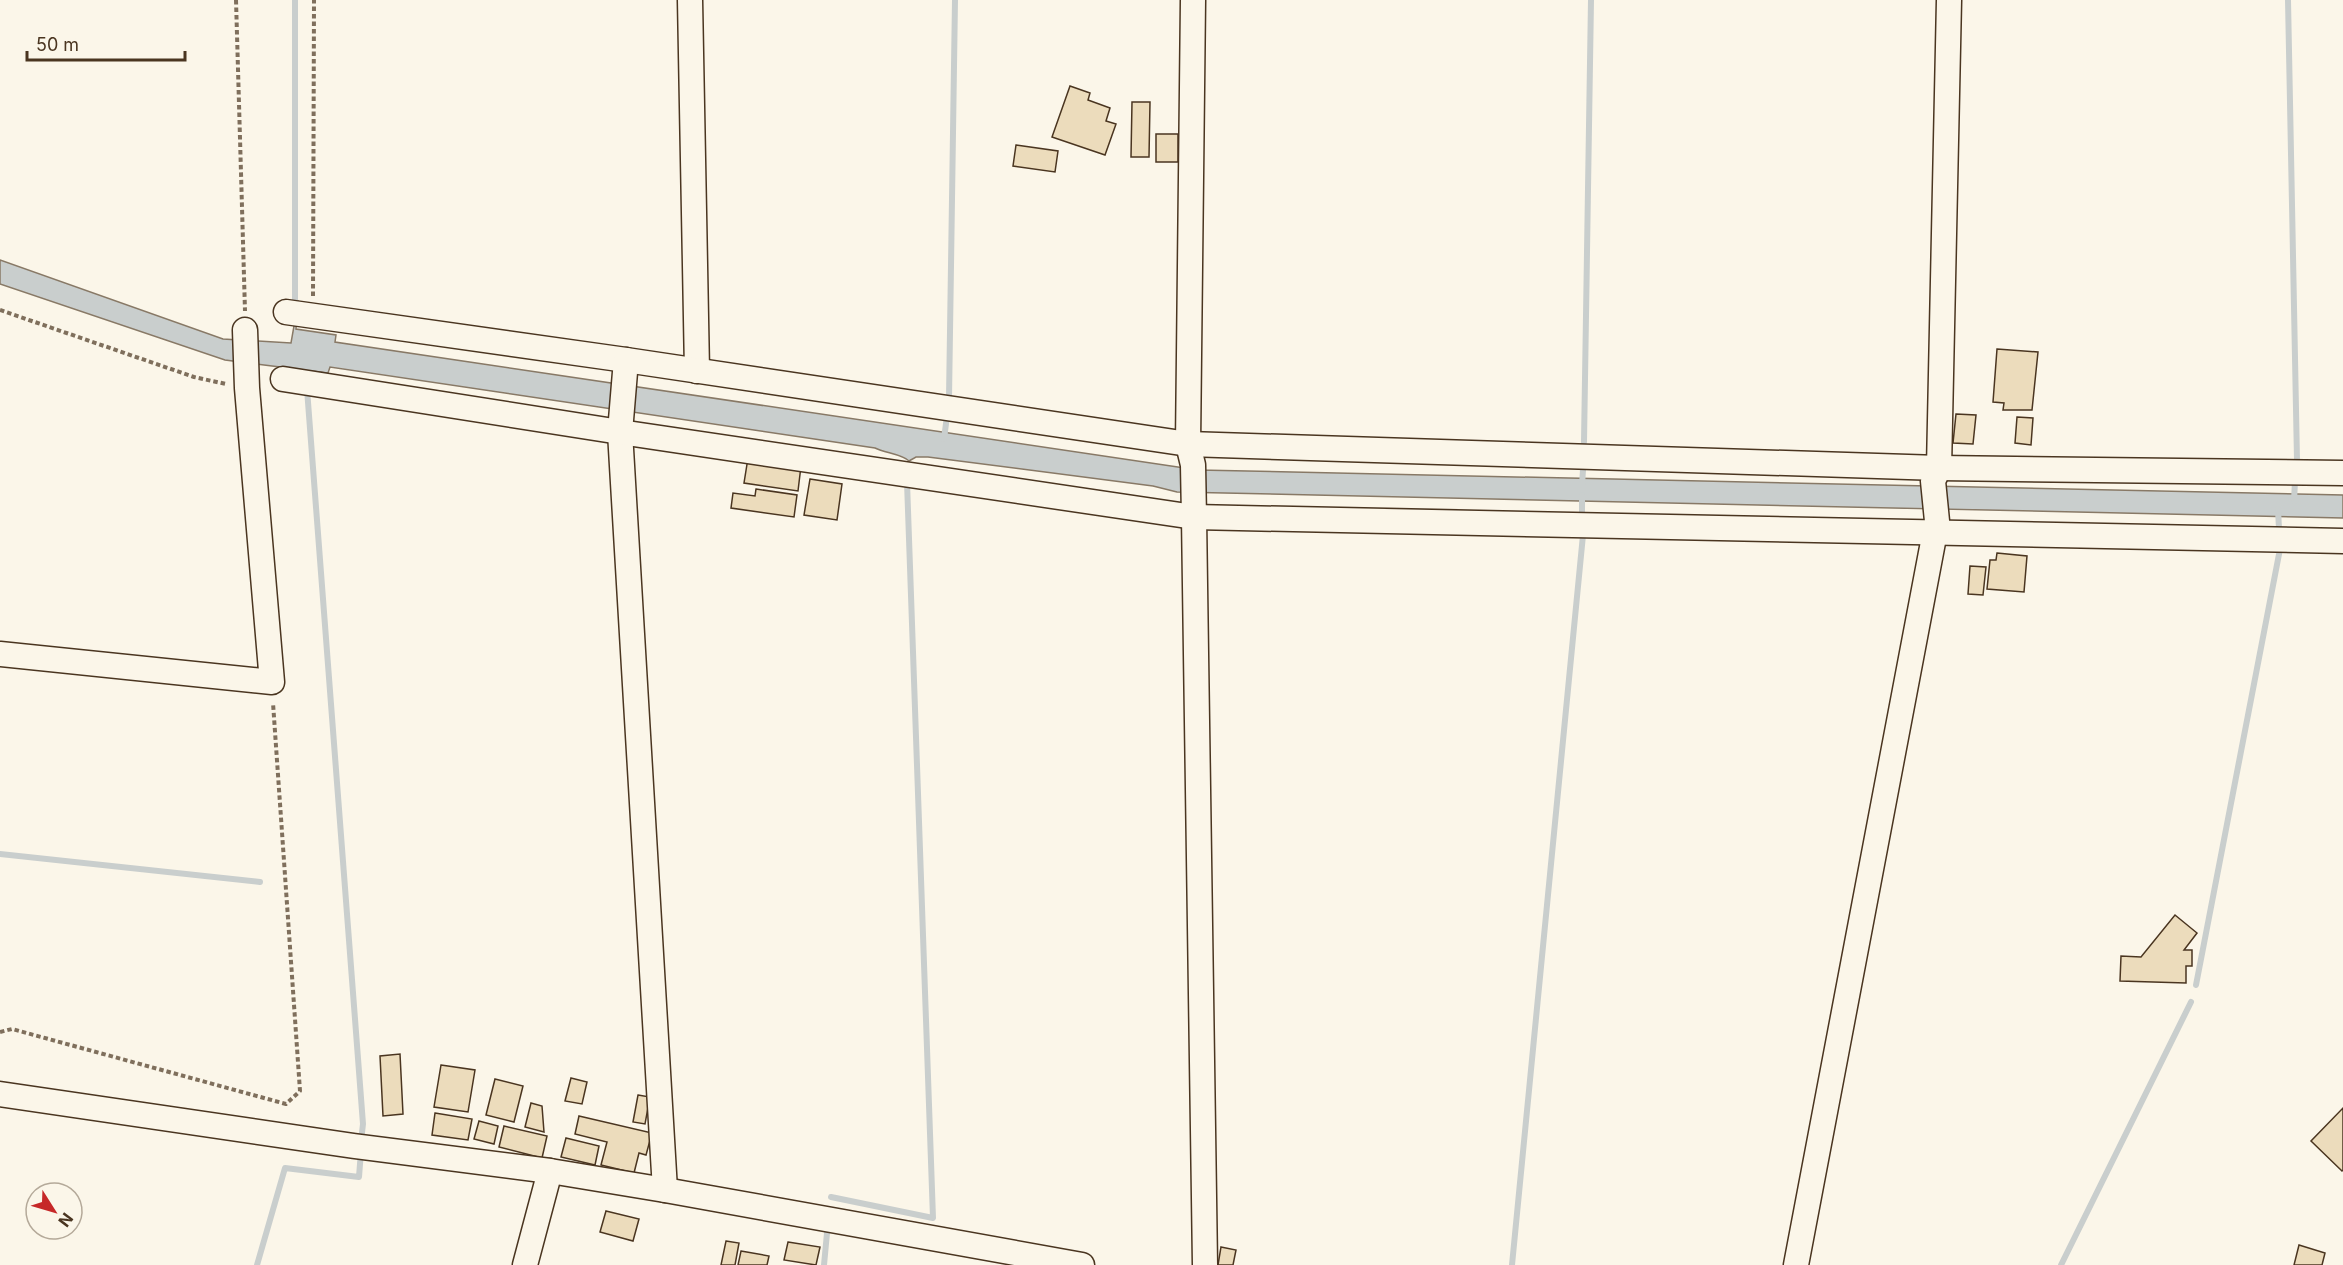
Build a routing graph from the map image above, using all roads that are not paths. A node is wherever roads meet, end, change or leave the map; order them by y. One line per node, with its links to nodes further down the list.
1 (690, 0): 7 (street)
2 (1193, 0): 10 (street)
3 (1949, 0): 12 (street)
4 (300, 314): 6 (street)
5 (245, 330): 16 (street)
6 (626, 367): 7 (street); 9 (street)
7 (698, 371): 10 (street)
8 (299, 381): 9 (street)
9 (621, 424): 13 (street); 19 (street)
10 (1191, 454): 12 (street); 13 (street)
11 (2343, 473): 12 (street)
12 (1936, 474): 14 (street)
13 (1194, 511): 14 (street); 22 (street)
14 (1936, 527): 15 (street); 23 (street)
15 (2343, 540)
16 (0, 654)
17 (0, 1094): 18 (street)
18 (550, 1172): 19 (street); 20 (street)
19 (665, 1190): 21 (street)
20 (525, 1265)
21 (1082, 1265)
22 (1205, 1265)
23 (1796, 1265)

